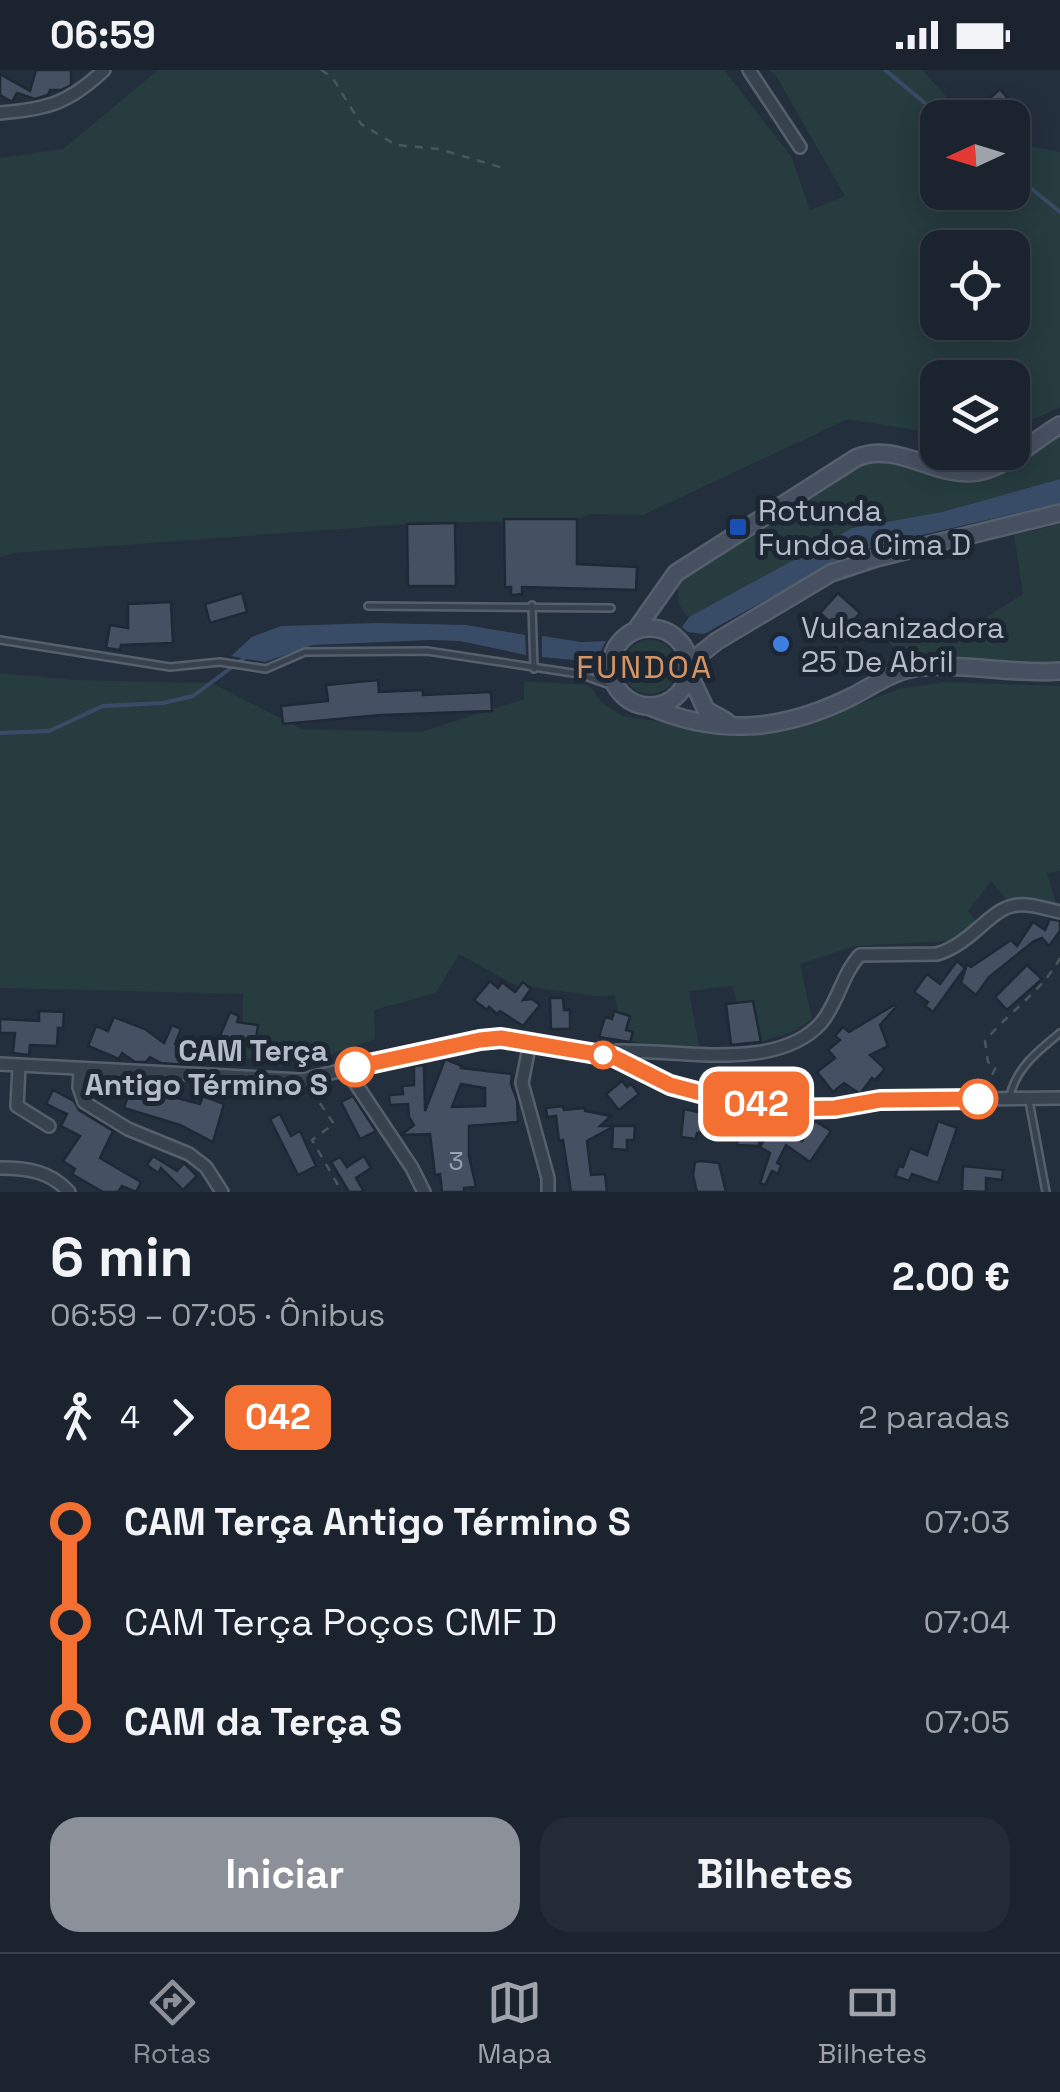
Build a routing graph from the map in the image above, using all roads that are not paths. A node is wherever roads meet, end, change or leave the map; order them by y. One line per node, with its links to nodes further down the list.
1 (104, 70): 3 (street)
2 (748, 70): 4 (street)
3 (0, 113)
4 (800, 147)
5 (1060, 426): 7 (main road)
6 (1060, 513): 14 (main road)
7 (664, 592): 11 (main road); 12 (main road)
8 (368, 606): 9 (lane)
9 (532, 606): 10 (lane); 17 (lane)
10 (610, 608)
11 (635, 630): 12 (main road); 15 (main road)
12 (674, 637): 14 (main road); 16 (main road)
13 (0, 640): 17 (lane)
14 (717, 641): 16 (main road)
15 (611, 660): 19 (lane); 20 (main road)
16 (688, 668): 21 (main road); 22 (main road)
17 (534, 669): 19 (lane)
18 (1060, 671): 22 (main road)
19 (579, 674): 20 (lane)
20 (616, 687): 21 (main road)
21 (648, 706): 22 (main road)
22 (738, 727)
23 (1060, 912): 26 (street)
24 (1060, 1033): 33 (lane)
25 (530, 1042): 26 (street); 29 (street); 39 (street)
26 (614, 1057): 33 (street)
27 (0, 1064): 28 (street)
28 (18, 1066): 30 (street); 34 (street)
29 (346, 1069): 30 (street); 38 (street)
30 (80, 1071): 37 (street)
31 (1029, 1098): 32 (street); 33 (street); 40 (lane)
32 (1060, 1098)
33 (1010, 1099)
34 (49, 1126)
35 (0, 1168): 36 (street)
36 (69, 1192)
37 (222, 1192)
38 (424, 1192)
39 (548, 1192)
40 (1046, 1192)

